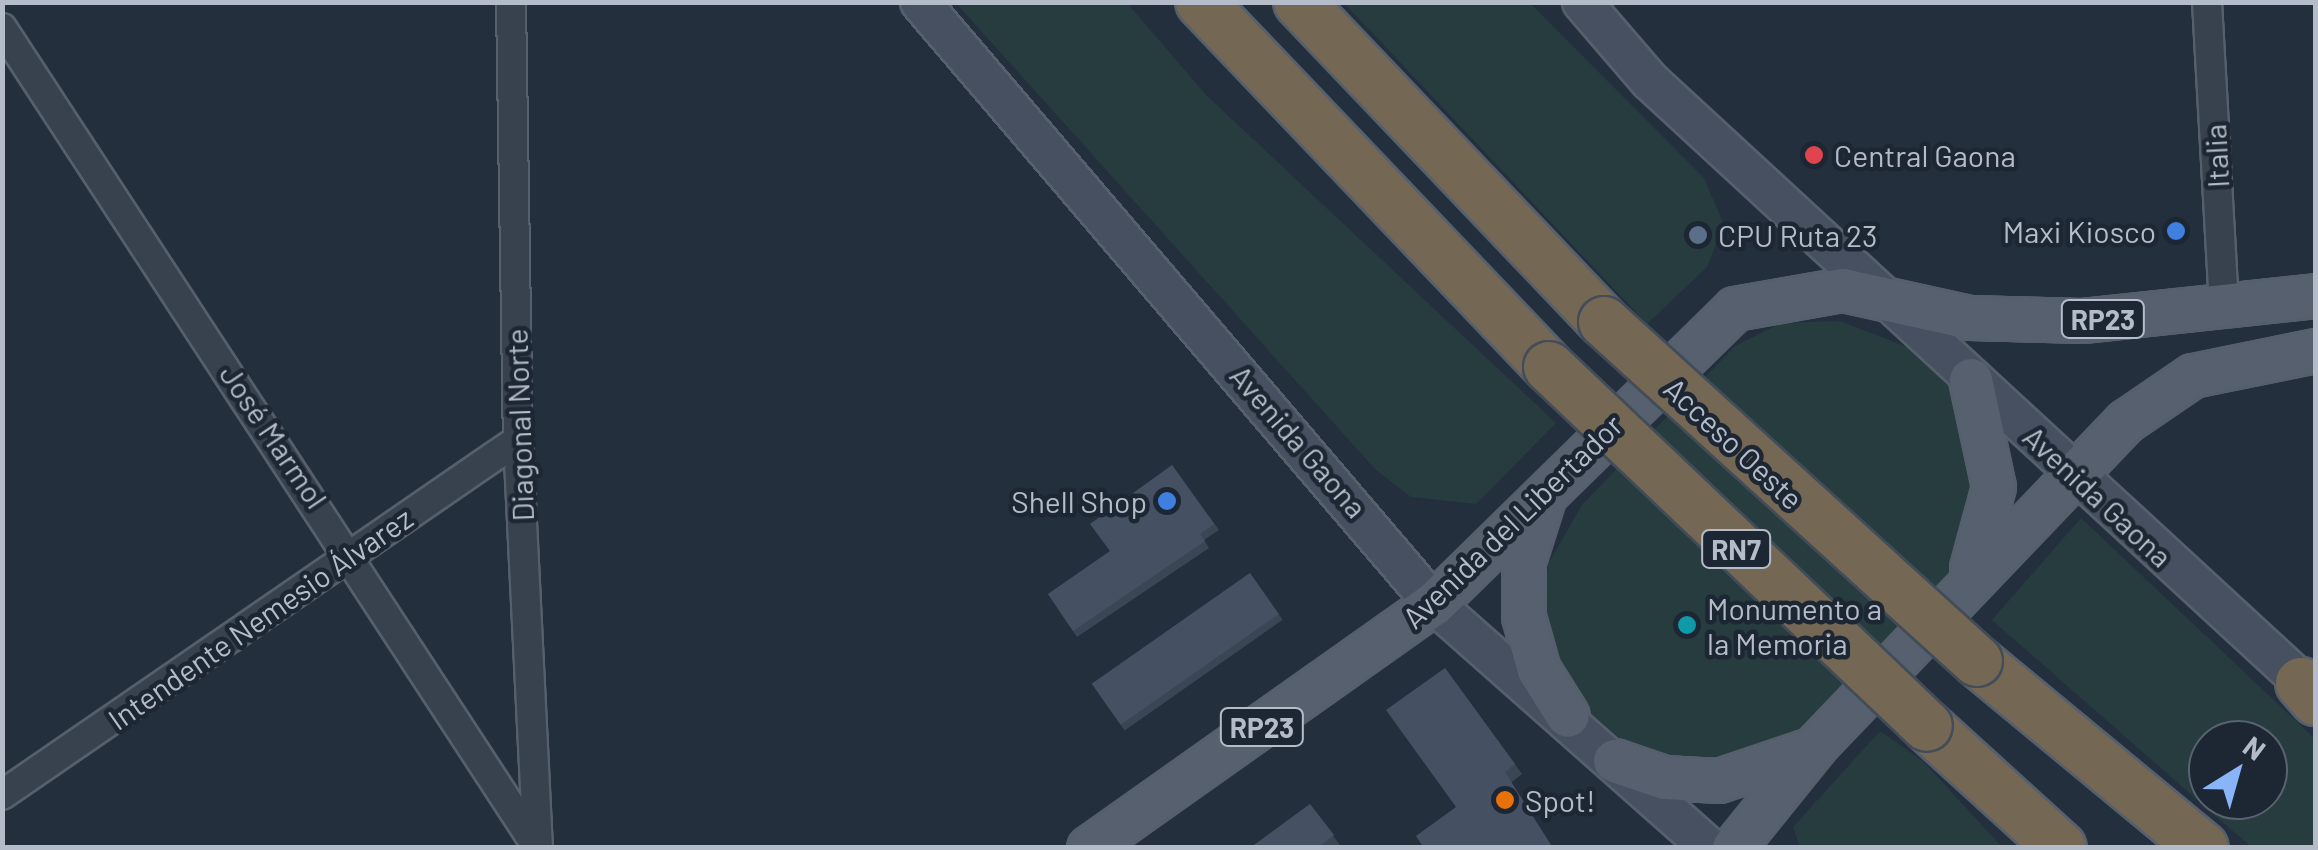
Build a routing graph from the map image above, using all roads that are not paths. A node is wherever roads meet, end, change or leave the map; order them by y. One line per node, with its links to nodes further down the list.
1 (510, 2): 13 (street, Diagonal Norte)
2 (920, 2): 18 (main road, Avenida Gaona)
3 (1201, 2): 28 (highway, RN7, bridge)
4 (1299, 2): 29 (highway, Acceso Oeste / RN7, bridge)
5 (2207, 2): 10 (street, Italia)
6 (1583, 3): 9 (main road, Avenida Gaona)
7 (2, 28): 16 (street, José Marmol)
8 (2316, 296): 10 (main road, Avenida del Libertador / RP23)
9 (1890, 305): 10 (main road, Avenida del Libertador / RP23); 12 (main road, Avenida Gaona); 15 (main road, Avenida del Libertador / RP23)
10 (2224, 309)
11 (2316, 351): 14 (main road)
12 (1971, 380): 14 (main road, Avenida Gaona); 17 (main road)
13 (518, 440): 16 (street, Intendente Nemesio Álvarez); 24 (street, Diagonal Norte)
14 (2074, 470): 17 (main road); 19 (main road, Avenida Gaona)
15 (1552, 485): 18 (main road, Avenida del Libertador / RP23); 20 (main road)
16 (353, 554): 23 (street, Intendente Nemesio Álvarez); 24 (street, José Marmol)
17 (1960, 590): 21 (main road)
18 (1434, 604): 20 (main road, Avenida Gaona); 25 (main road, Avenida del Libertador / RP23)
19 (2311, 692)
20 (1568, 716): 22 (main road, Avenida Gaona)
21 (1817, 745): 22 (main road); 27 (main road)
22 (1615, 762): 26 (main road, Avenida Gaona)
23 (2, 795)
24 (538, 848)
25 (1088, 848)
26 (1710, 848)
27 (1734, 848)
28 (2061, 848)
29 (2203, 848)

